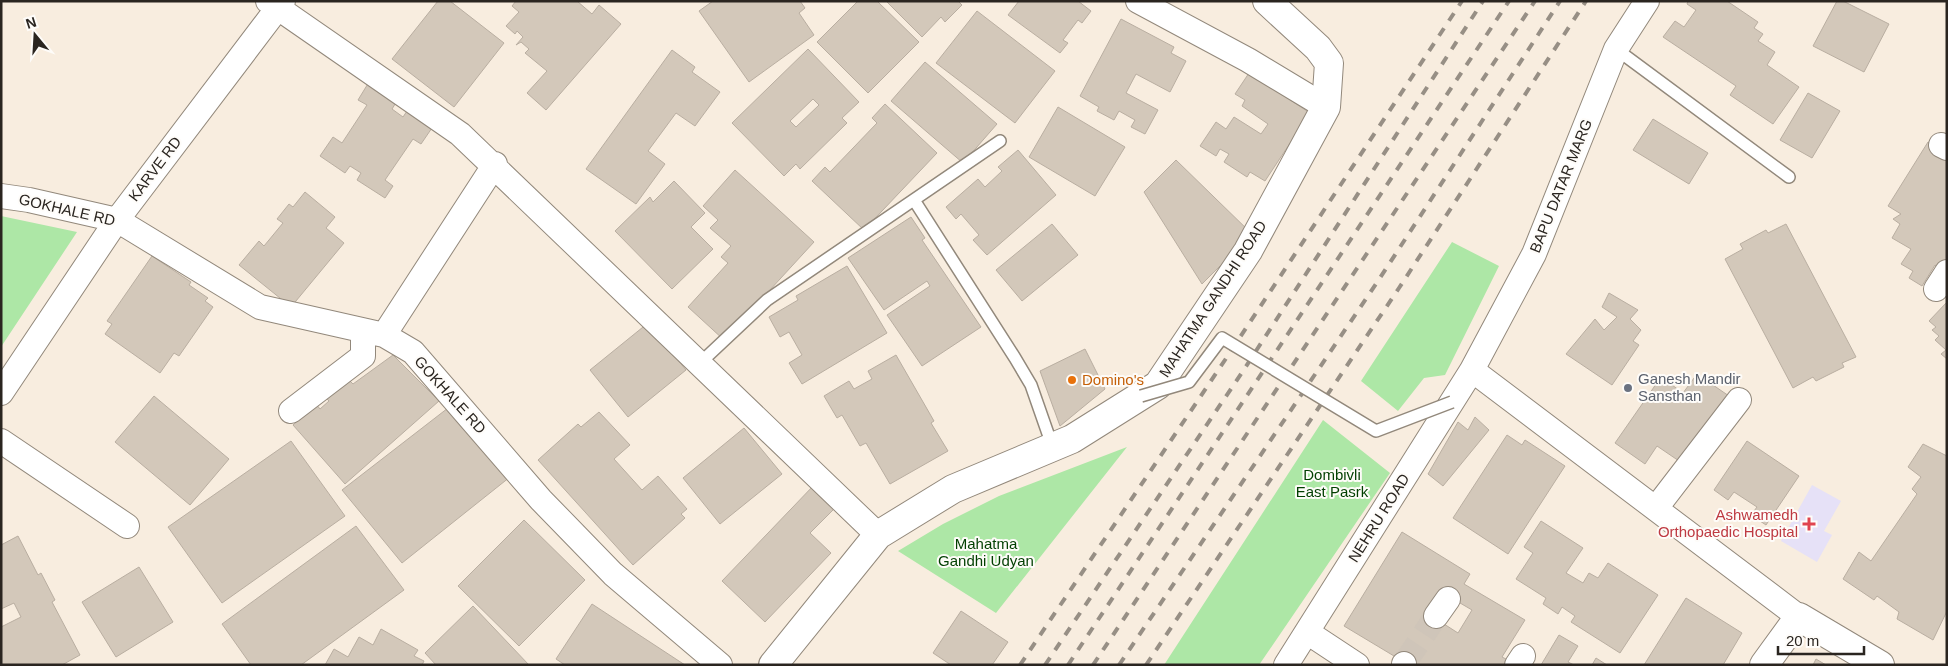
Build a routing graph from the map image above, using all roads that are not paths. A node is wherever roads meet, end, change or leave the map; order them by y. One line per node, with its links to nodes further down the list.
1 (1138, 1): 6 (street)
2 (1267, 1): 6 (street)
3 (1647, 1): 5 (street, BAPU DATAR MARG)
4 (276, 3): 8 (street); 12 (street, KARVE RD)
5 (1616, 49): 9 (lane); 15 (street, BAPU DATAR MARG)
6 (1326, 107): 17 (street, MAHATMA GANDHI ROAD)
7 (1000, 141): 11 (lane)
8 (495, 164): 13 (street); 14 (street)
9 (1789, 177)
10 (1, 196): 12 (street, GOKHALE RD)
11 (914, 200): 14 (lane); 22 (lane)
12 (117, 220): 13 (street, GOKHALE RD); 16 (street, KARVE RD)
13 (373, 333): 20 (street); 28 (street, GOKHALE RD)
14 (699, 364): 25 (street)
15 (1472, 370): 19 (street, NEHRU ROAD); 23 (street)
16 (1, 393)
17 (1140, 396): 19 (lane, bridge); 22 (street, MAHATMA GANDHI ROAD)
18 (1739, 400): 23 (street)
19 (1452, 402): 27 (street, NEHRU ROAD)
20 (291, 410)
21 (1, 441): 24 (street)
22 (1053, 448): 25 (street, MAHATMA GANDHI ROAD)
23 (1656, 508): 26 (street)
24 (127, 526)
25 (878, 535): 29 (street, MAHATMA GANDHI ROAD)
26 (1799, 616): 32 (street); 33 (street)
27 (1307, 632): 30 (street, NEHRU ROAD); 31 (street)
28 (720, 665)
29 (773, 665)
30 (1286, 665)
31 (1357, 665)
32 (1764, 665)
33 (1880, 665)

